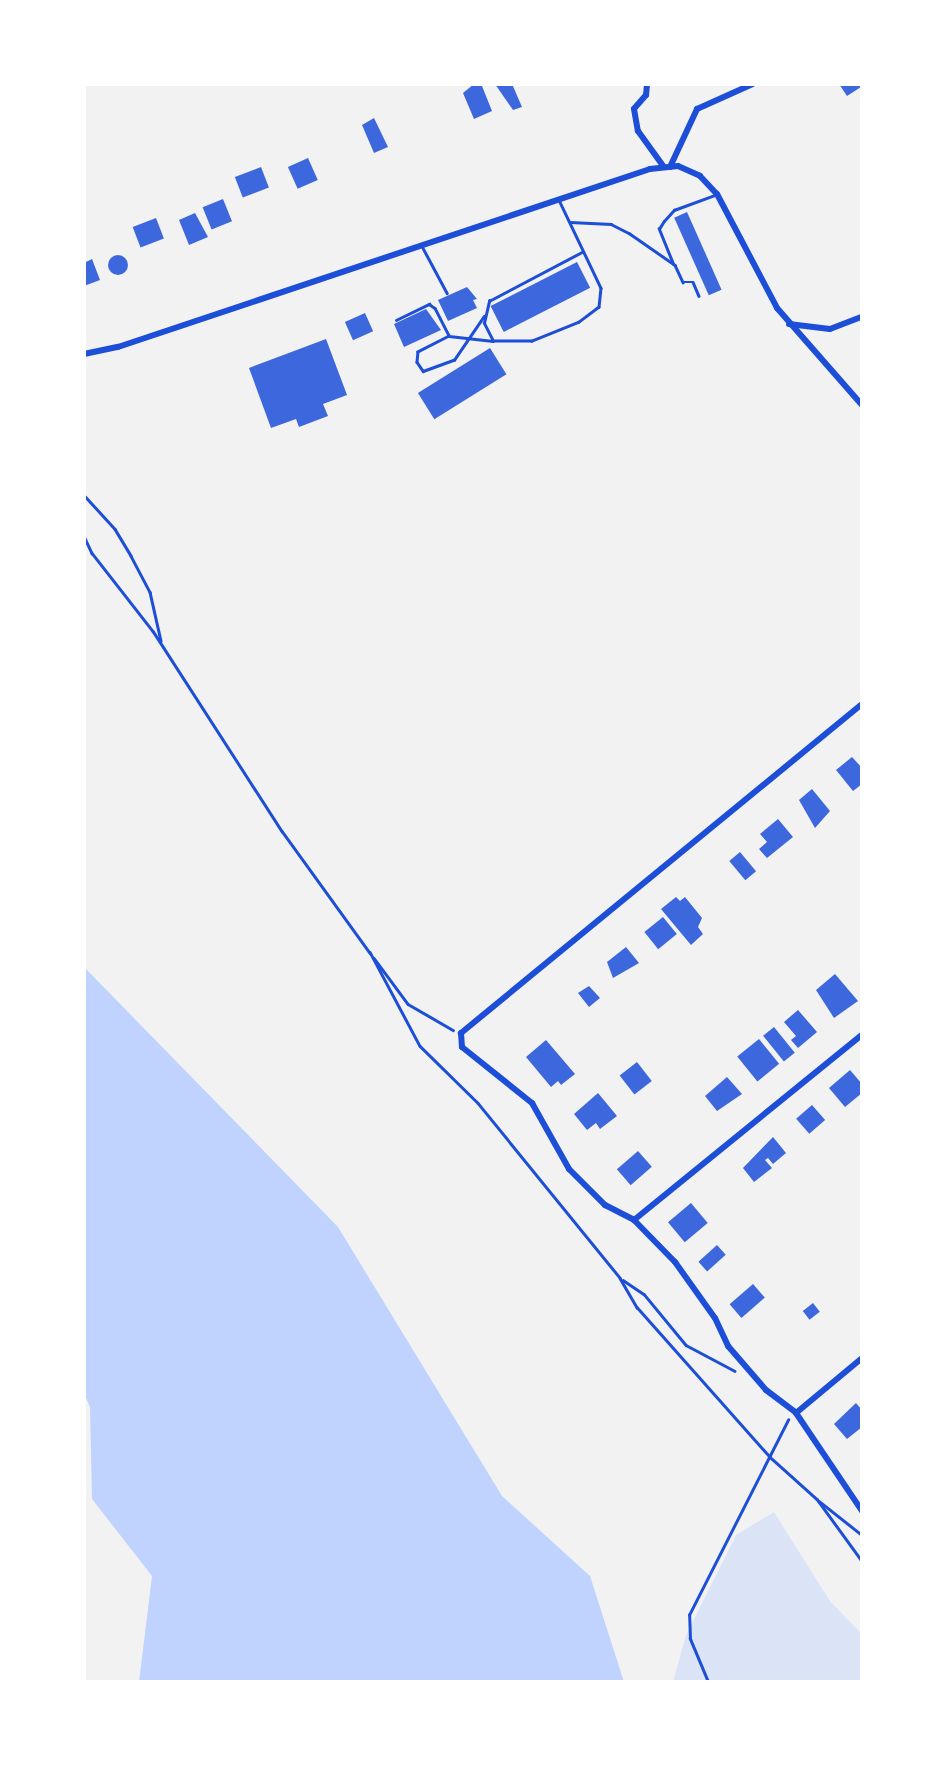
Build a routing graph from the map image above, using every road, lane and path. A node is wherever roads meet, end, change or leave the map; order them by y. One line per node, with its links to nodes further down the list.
1 (647, 84): 3 (street)
2 (753, 84): 3 (street)
3 (667, 167): 4 (street); 5 (street)
4 (717, 194): 9 (lane); 15 (street)
5 (558, 199): 6 (lane); 7 (street)
6 (570, 222): 8 (lane); 9 (lane)
7 (421, 245): 10 (lane); 19 (street)
8 (582, 252): 12 (lane); 18 (lane)
9 (673, 264): 11 (lane)
10 (447, 293)
11 (699, 296)
12 (484, 316): 17 (lane); 18 (lane)
13 (862, 317): 15 (street)
14 (396, 320): 16 (lane)
15 (789, 324): 20 (street)
16 (449, 336): 17 (lane); 17 (lane)
17 (463, 341): 18 (lane)
18 (493, 341)
19 (84, 354)
20 (862, 405)
21 (84, 495): 23 (path)
22 (84, 536): 23 (path)
23 (162, 645): 25 (path)
24 (862, 704): 26 (street)
25 (370, 952): 26 (path); 29 (path)
26 (461, 1033): 28 (street)
27 (862, 1035): 28 (street)
28 (634, 1220): 32 (street)
29 (620, 1278): 31 (path); 33 (path)
30 (862, 1358): 32 (street)
31 (738, 1372)
32 (796, 1413): 33 (path); 35 (street)
33 (770, 1458): 34 (path); 38 (path)
34 (817, 1499): 36 (path); 37 (path)
35 (862, 1511)
36 (862, 1535)
37 (862, 1561)
38 (708, 1682)

